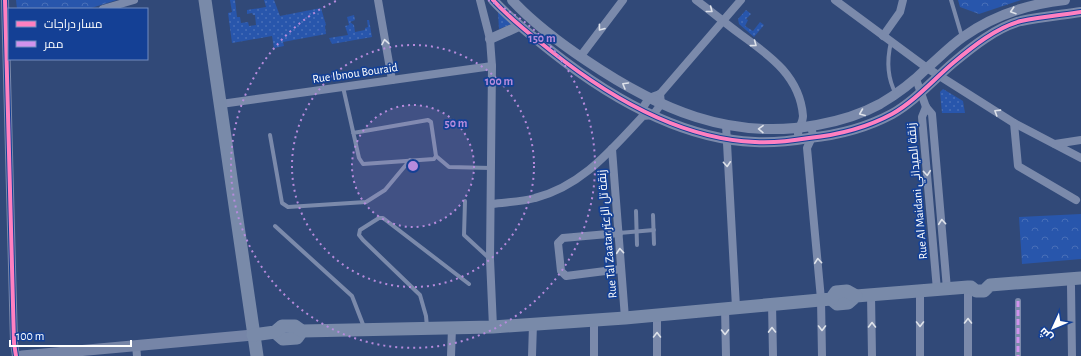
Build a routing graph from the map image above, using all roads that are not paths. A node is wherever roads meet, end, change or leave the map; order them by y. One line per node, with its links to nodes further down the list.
1 (4, 0): 27 (street)
2 (134, 0): 18 (street)
3 (196, 0): 28 (main road)
4 (205, 0): 28 (main road)
5 (214, 0): 28 (main road)
6 (378, 0): 35 (street, one-way to 6)
7 (480, 0): 25 (street)
8 (493, 0): 22 (street)
9 (512, 0): 29 (street)
10 (623, 0): 29 (street, one-way to 29)
11 (696, 0): 21 (street, one-way to 21)
12 (741, 0): 21 (street)
13 (835, 0): 23 (street)
14 (903, 0): 23 (street)
15 (951, 0): 24 (lane)
16 (1065, 0): 17 (street)
17 (1042, 3): 20 (street); 24 (street, one-way to 24)
18 (106, 8)
19 (1081, 12): 20 (street)
20 (1045, 17): 33 (street)
21 (723, 21): 40 (street); 48 (street, one-way to 48)
22 (519, 26): 25 (street); 43 (street)
23 (883, 36): 26 (street)
24 (962, 37): 32 (street)
25 (490, 39): 31 (street)
26 (891, 42): 32 (street); 38 (lane)
27 (8, 43)
28 (214, 56): 41 (main road)
29 (580, 57): 39 (street, one-way to 29)
30 (8, 60): 100 (street)
31 (492, 66): 35 (street, Rue Ibnou Bouraid); 62 (street)
32 (927, 68): 33 (street); 34 (street)
33 (939, 76): 37 (street); 45 (street, one-way to 33)
34 (916, 79): 37 (street); 38 (street)
35 (392, 80): 36 (street, Rue Ibnou Bouraid)
36 (343, 87): 41 (street, Rue Ibnou Bouraid); 49 (lane)
37 (921, 92): 42 (street); 51 (street)
38 (896, 94): 47 (street, one-way to 47)
39 (649, 98): 40 (street); 43 (street)
40 (660, 99): 44 (street); 46 (street)
41 (221, 104): 98 (main road)
42 (926, 107): 56 (street, Rue Al Maidani زنقة الميداني); 57 (street, Rue Al Maidani زنقة الميداني)
43 (642, 112): 44 (street); 58 (street)
44 (653, 115): 52 (street)
45 (1014, 123): 55 (street); 63 (street)
46 (726, 126): 48 (street, one-way to 46); 52 (street)
47 (811, 126): 48 (street); 51 (street)
48 (800, 128): 53 (street)
49 (353, 133): 59 (lane); 61 (lane)
50 (270, 134): 61 (lane)
51 (812, 138): 53 (street); 86 (street, one-way to 51)
52 (725, 139): 53 (street); 89 (street, one-way to 89)
53 (800, 139)
54 (1081, 140): 55 (street)
55 (1055, 144): 60 (street)
56 (935, 146): 57 (street); 74 (street, Rue Al Maidani زنقة الميداني, one-way to 56)
57 (925, 148): 75 (street, Rue Al Maidani زنقة الميداني, one-way to 75)
58 (612, 149): 65 (street); 71 (street, Rue Tal Zaatar زنقة تل الزعتر)
59 (436, 156): 61 (lane); 62 (lane)
60 (1081, 158)
61 (410, 160)
62 (492, 168): 65 (street)
63 (1076, 200)
64 (465, 201): 76 (lane)
65 (492, 204): 76 (street)
66 (636, 211): 70 (lane)
67 (653, 214): 69 (lane)
68 (275, 226): 97 (lane)
69 (654, 230): 70 (lane); 72 (lane)
70 (637, 232): 71 (lane); 73 (lane)
71 (619, 233): 77 (street, Rue Tal Zaatar زنقة تل الزعتر, one-way to 71); 77 (street)
72 (654, 244)
73 (638, 245)
74 (944, 245): 75 (street); 83 (street, Rue Al Maidani زنقة الميداني)
75 (934, 246): 83 (street, Rue Al Maidani زنقة الميداني)
76 (490, 259): 94 (street)
77 (621, 269): 91 (street, Rue Tal Zaatar زنقة تل الزعتر)
78 (1081, 270): 79 (main road)
79 (1058, 280): 81 (main road); 82 (main road)
80 (469, 284): 96 (lane)
81 (1078, 284): 114 (street)
82 (969, 287): 83 (main road); 112 (street, one-way to 82)
83 (942, 289): 84 (main road)
84 (920, 291): 85 (main road); 111 (street, one-way to 111)
85 (871, 295): 86 (main road); 110 (street, one-way to 85)
86 (826, 299): 88 (main road); 109 (street, one-way to 109)
87 (1018, 301): 113 (street)
88 (772, 304): 89 (main road); 108 (street, one-way to 88)
89 (731, 307): 90 (main road); 107 (street, one-way to 107)
90 (657, 314): 91 (main road); 106 (street, one-way to 90)
91 (625, 318): 92 (main road)
92 (594, 320): 93 (main road); 105 (street)
93 (533, 324): 94 (main road); 104 (street)
94 (493, 327): 95 (main road)
95 (452, 328): 96 (main road); 103 (street)
96 (427, 329): 97 (main road)
97 (365, 330): 98 (main road)
98 (253, 335): 99 (main road); 102 (main road)
99 (137, 351): 101 (main road)
100 (16, 356)
101 (22, 356)
102 (257, 356)
103 (451, 356)
104 (532, 356)
105 (594, 356)
106 (657, 356)
107 (726, 356)
108 (773, 356)
109 (822, 356)
110 (872, 356)
111 (920, 356)
112 (968, 356)
113 (1018, 356)
114 (1072, 356)

